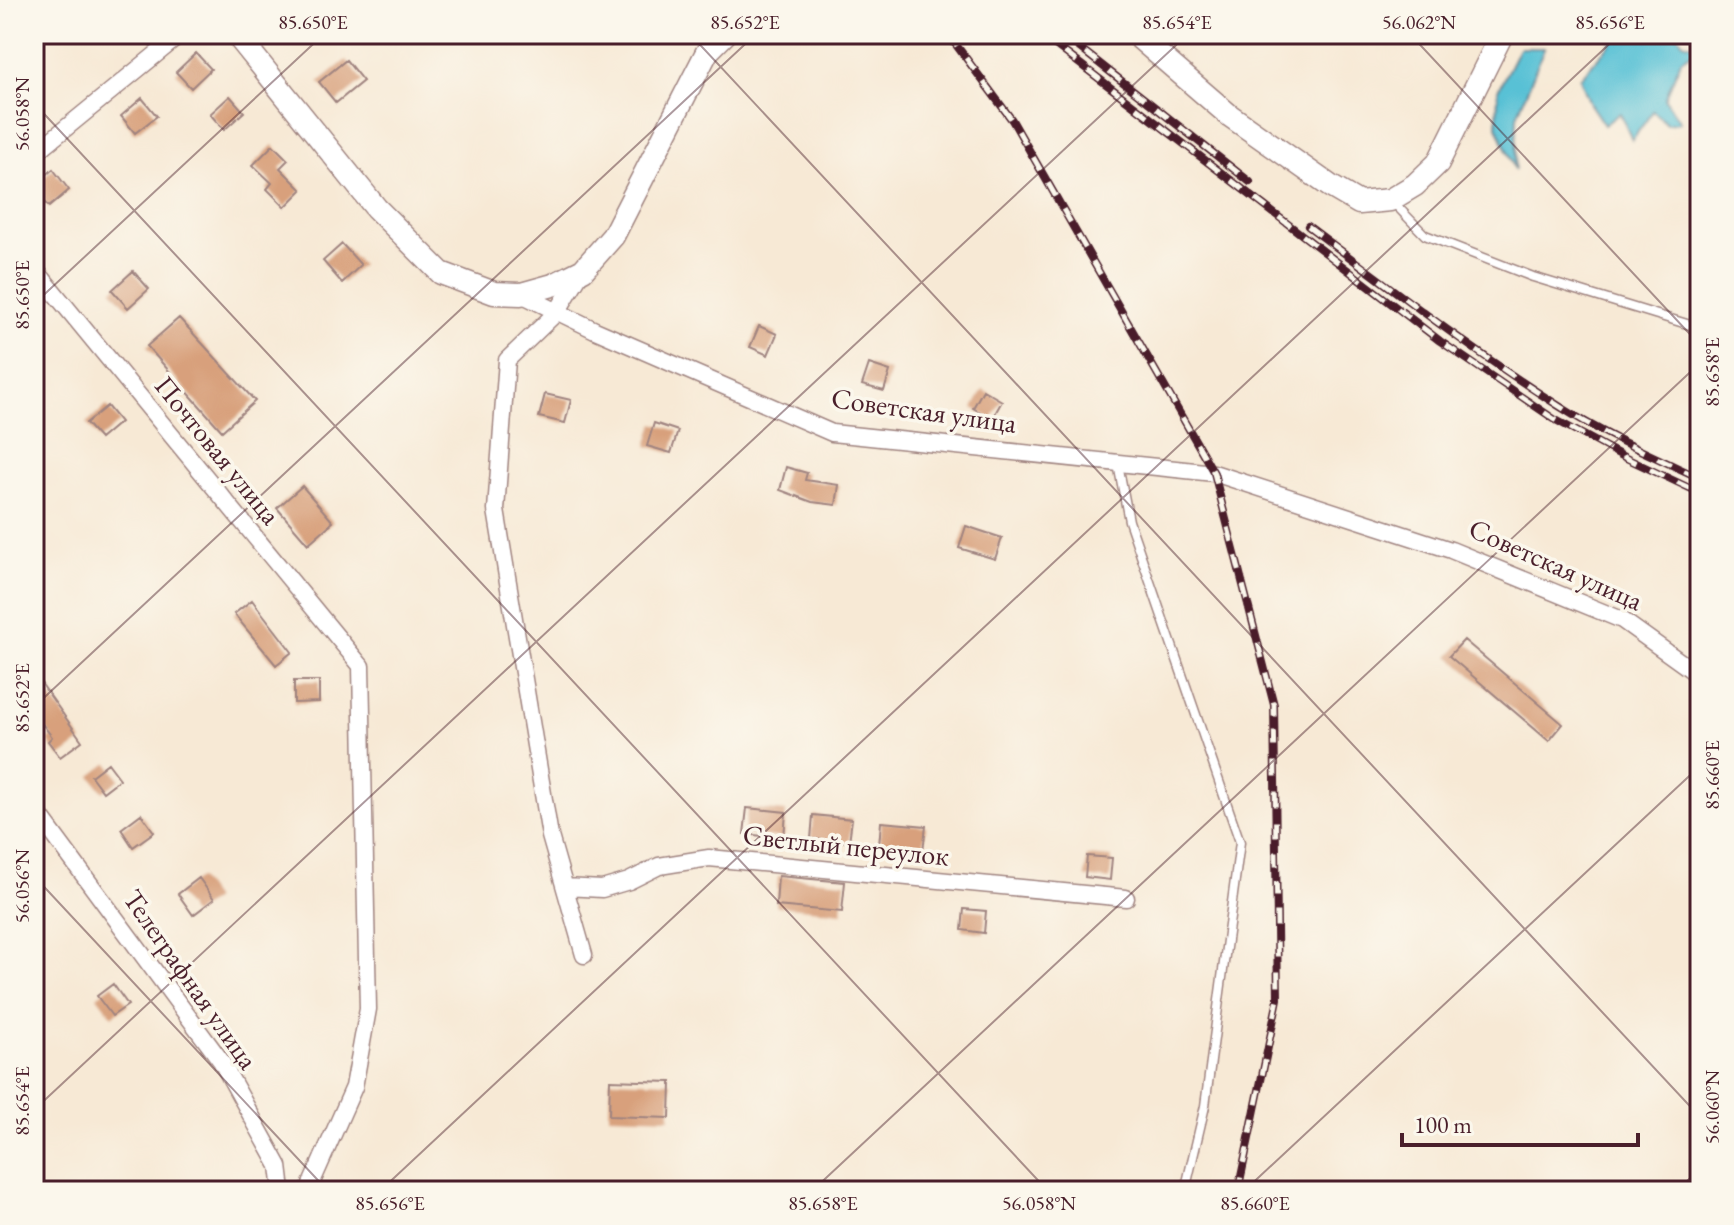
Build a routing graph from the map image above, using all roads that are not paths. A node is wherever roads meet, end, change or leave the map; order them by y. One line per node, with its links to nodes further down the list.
1 (181, 34): 6 (street)
2 (236, 34): 10 (street, Советская улица)
3 (725, 34): 9 (street)
4 (1135, 34): 7 (street)
5 (1502, 34): 7 (street)
6 (34, 154)
7 (1390, 200): 12 (lane)
8 (34, 268): 20 (street, Почтовая улица)
9 (583, 270): 10 (street); 11 (street)
10 (521, 294): 11 (street, Советская улица)
11 (557, 312): 13 (street, Советская улица); 16 (street)
12 (1700, 328)
13 (1118, 463): 14 (street, Советская улица); 21 (lane)
14 (1700, 676)
15 (34, 808): 19 (street, Телеграфная улица)
16 (565, 887): 17 (street, Светлый переулок); 18 (street)
17 (1126, 898)
18 (584, 955)
19 (282, 1191)
20 (308, 1191)
21 (1185, 1191)

